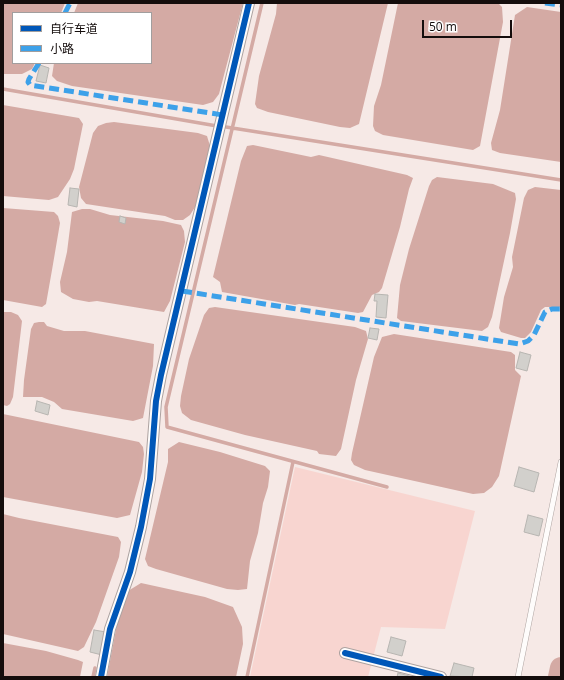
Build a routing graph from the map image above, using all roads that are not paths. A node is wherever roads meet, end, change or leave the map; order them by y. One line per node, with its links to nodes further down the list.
1 (249, 3): 4 (street)
2 (561, 462): 6 (lane)
3 (345, 653): 5 (street)
4 (101, 677)
5 (441, 677)
6 (518, 677)

